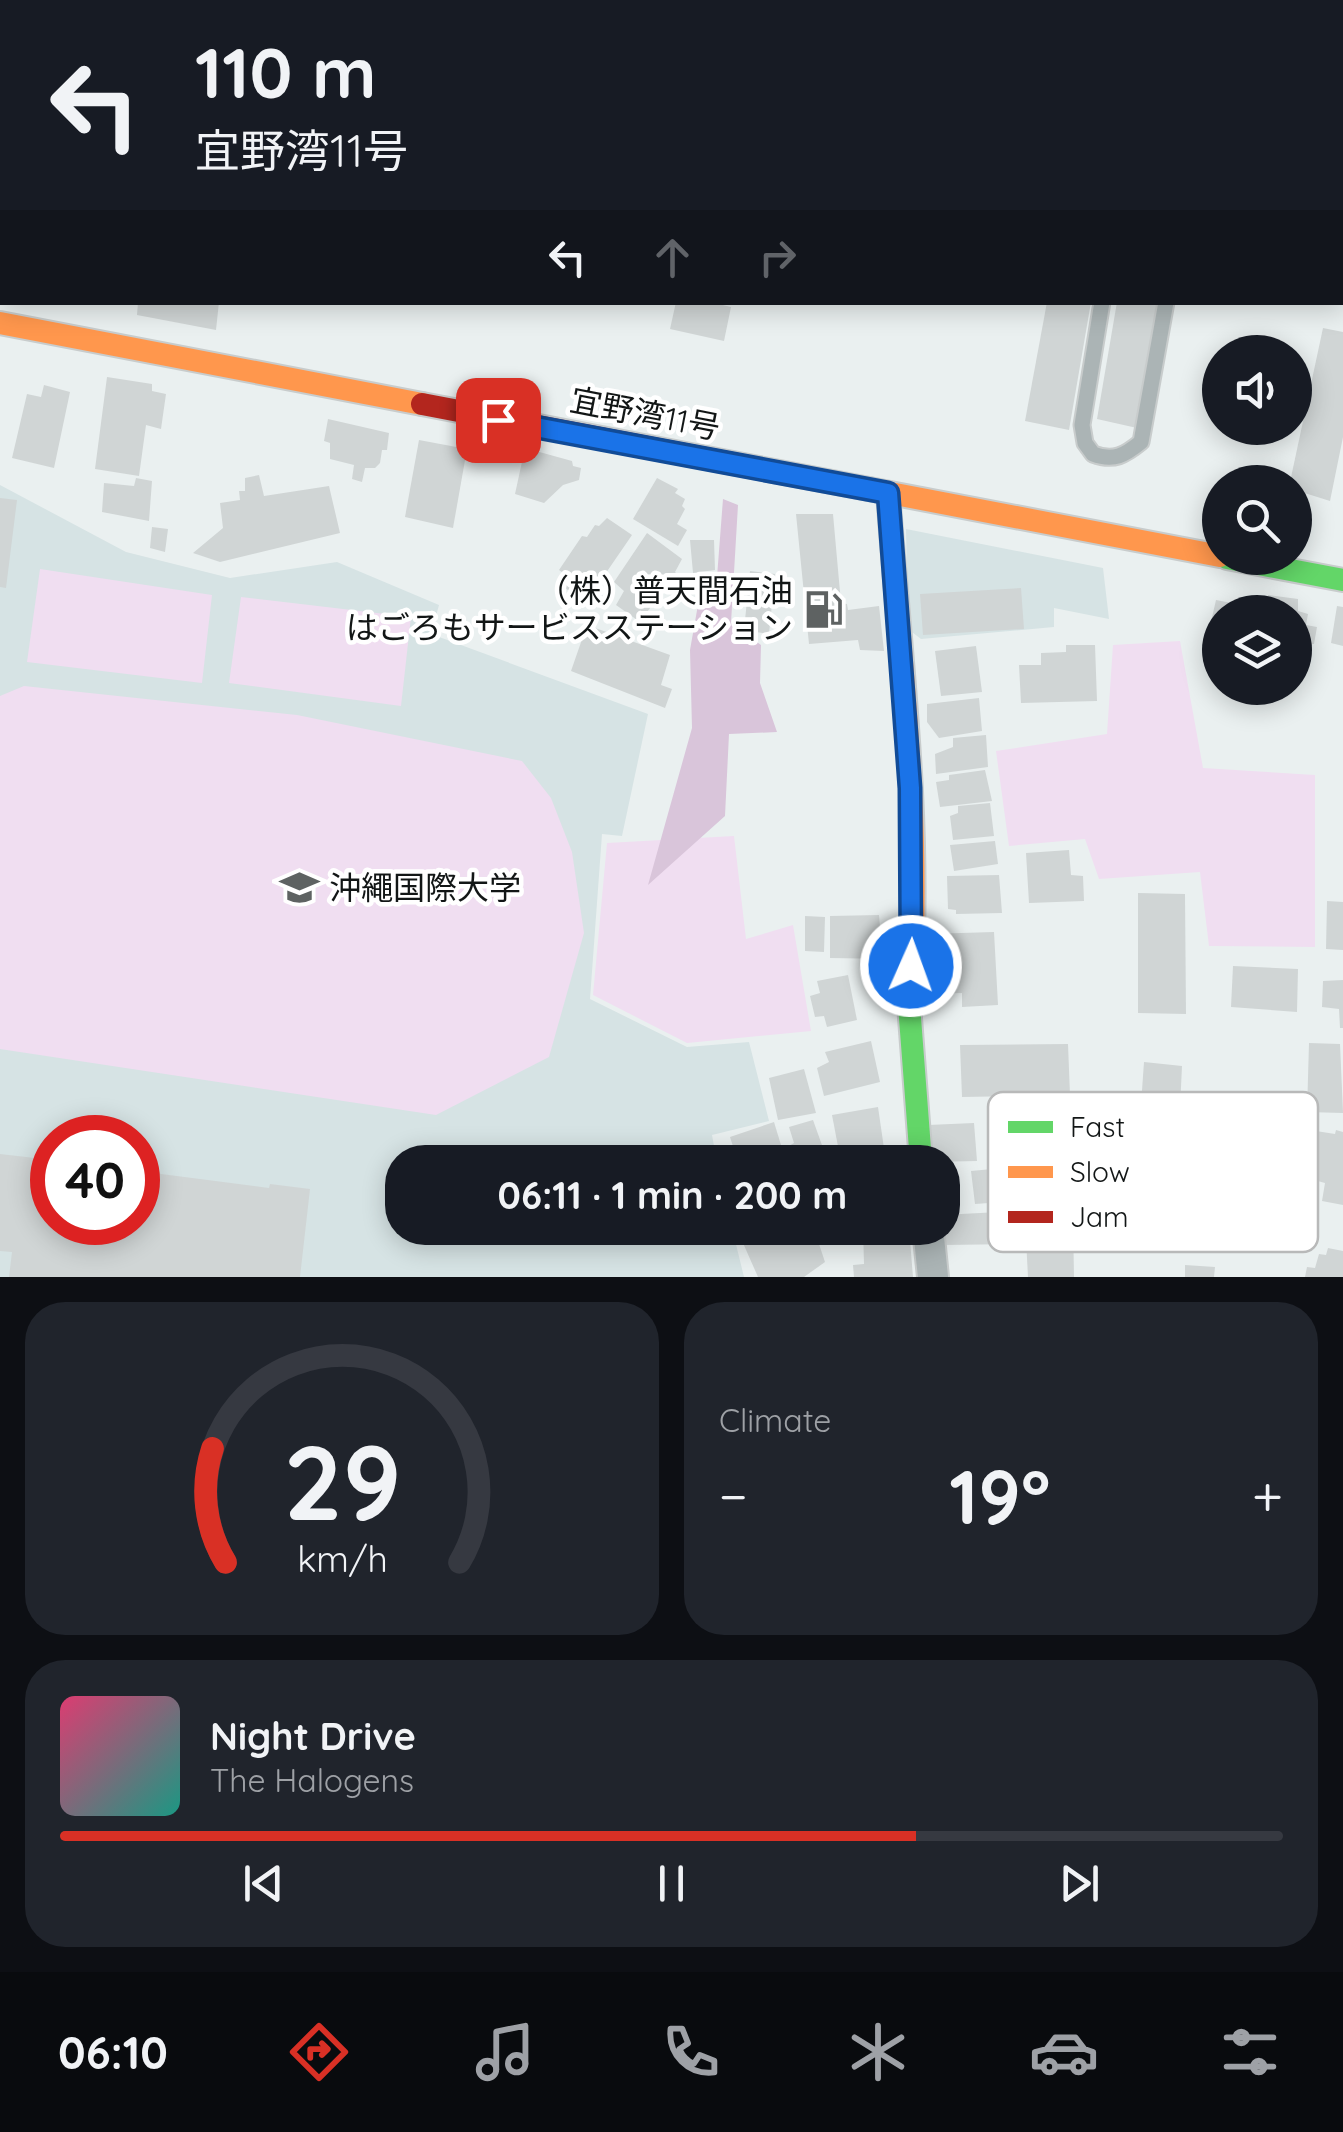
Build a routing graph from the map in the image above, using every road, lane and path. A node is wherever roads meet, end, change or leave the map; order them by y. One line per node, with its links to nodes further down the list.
1 (1102, 305): 2 (lane)
2 (1165, 305)
3 (0, 324): 4 (street, 宜野湾11号)
4 (888, 493): 5 (street, 宜野湾11号); 8 (street)
5 (1202, 553)
6 (1312, 574): 7 (street, 宜野湾11号)
7 (1343, 580)
8 (920, 1145)
9 (930, 1245): 10 (street)
10 (933, 1277)

